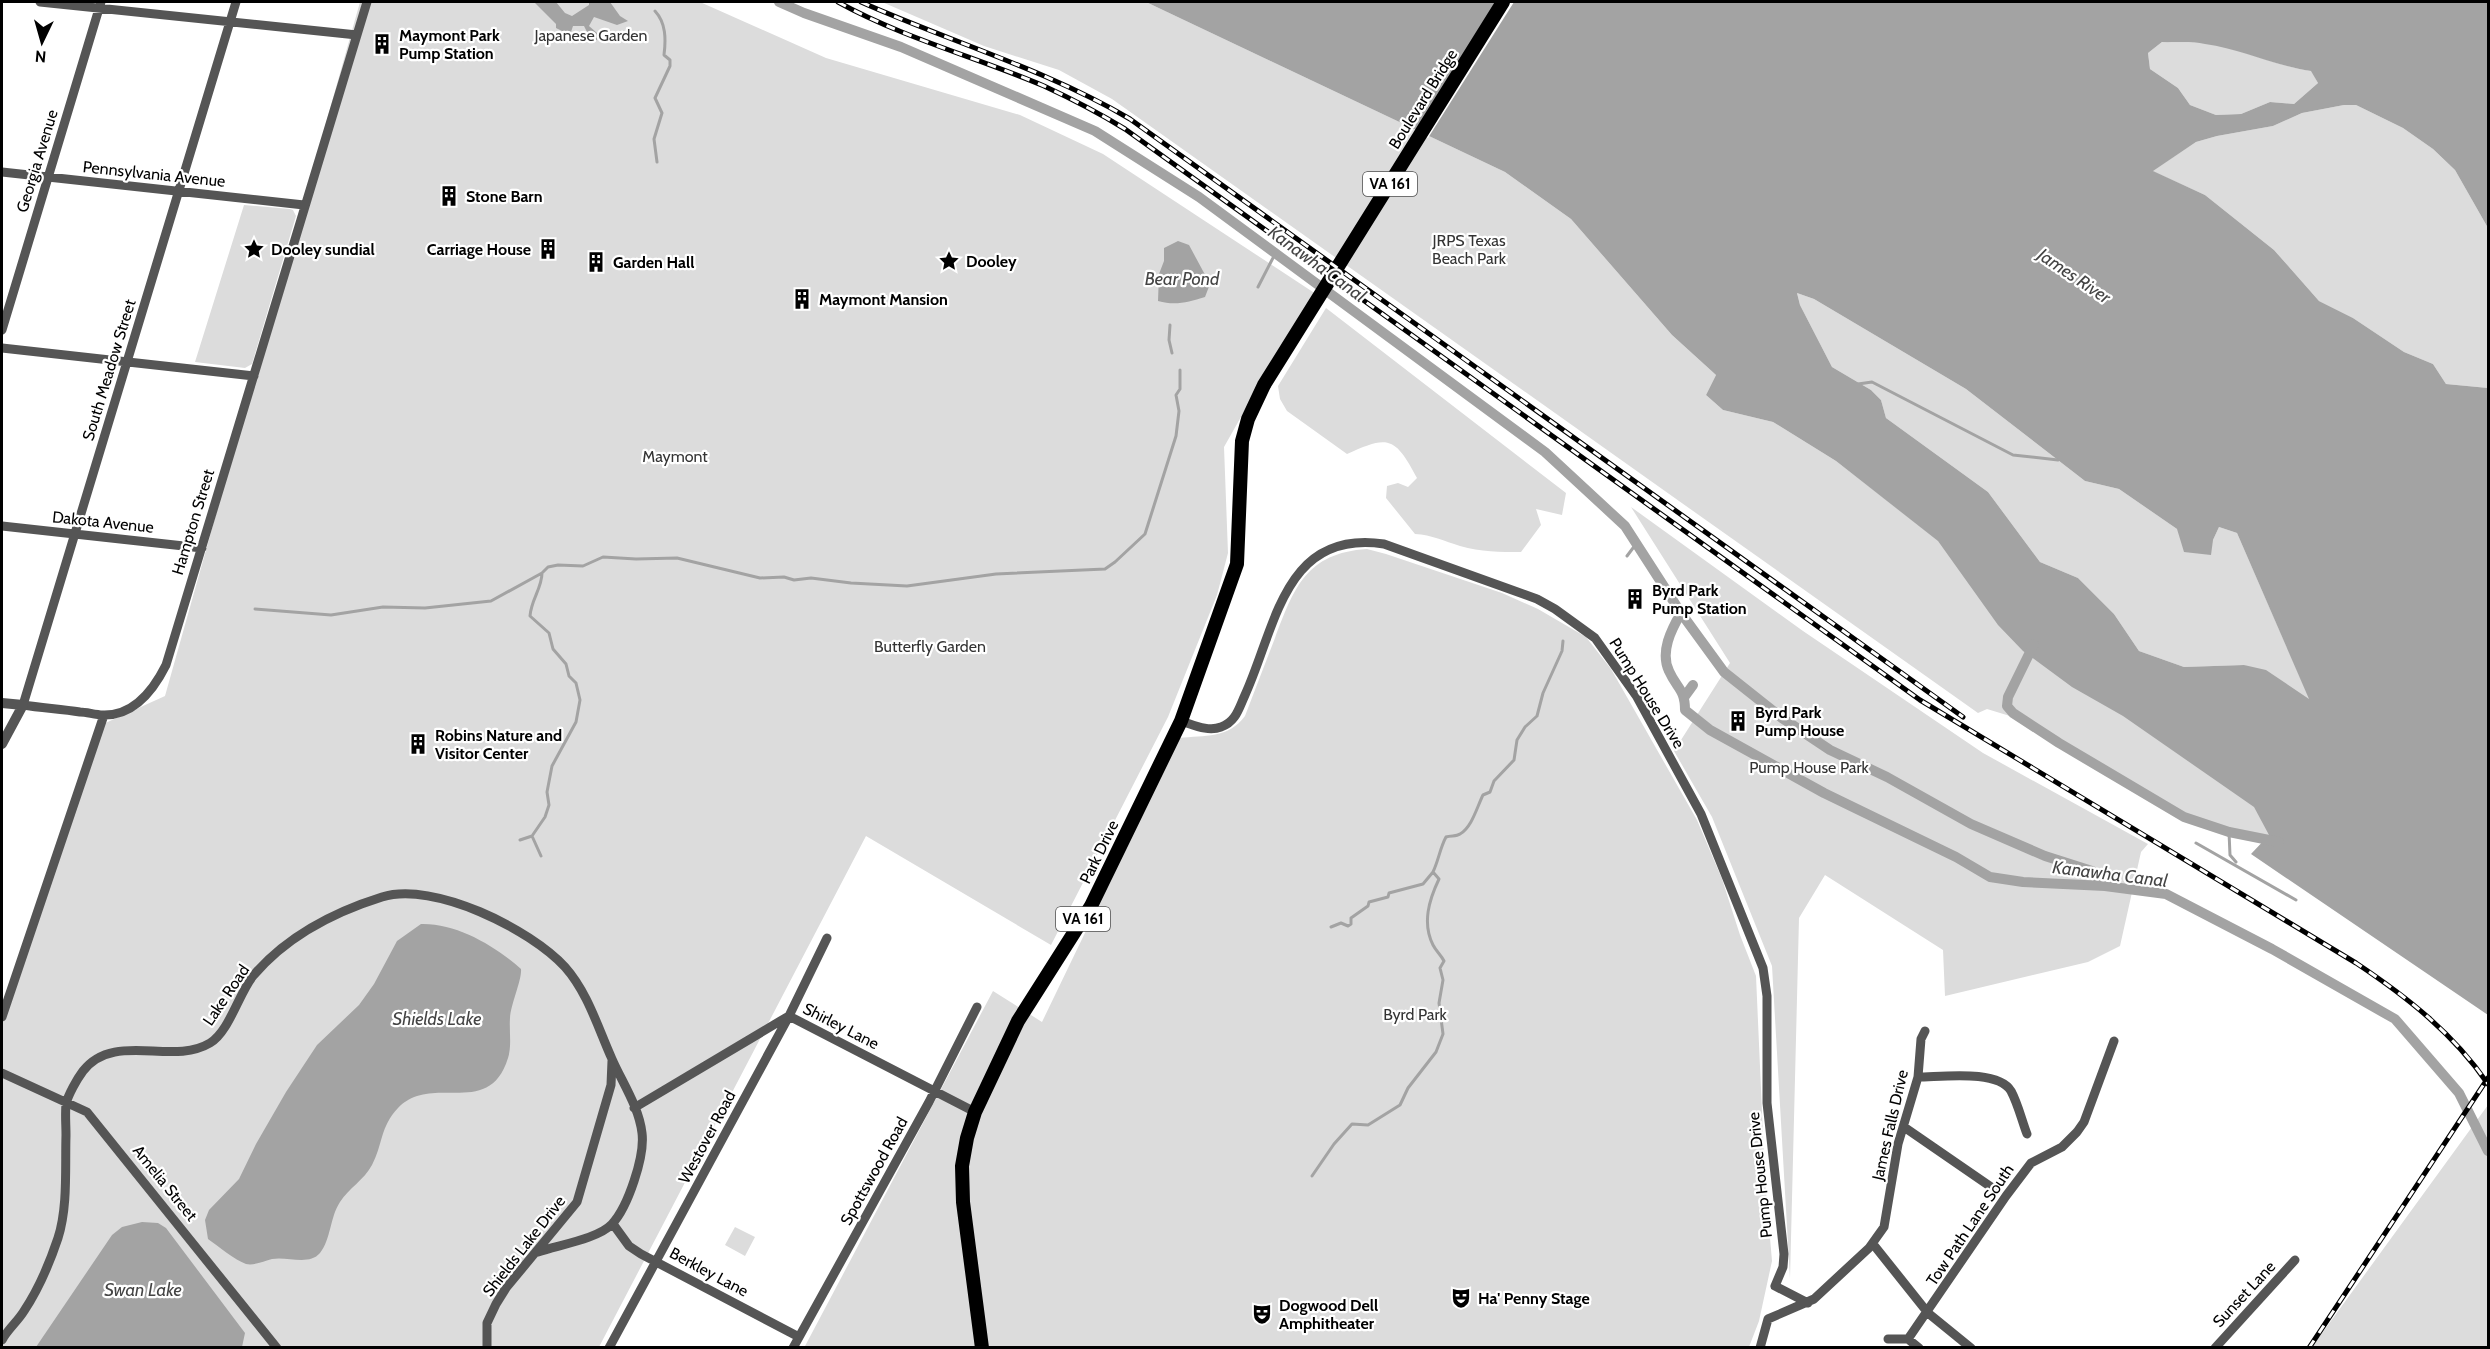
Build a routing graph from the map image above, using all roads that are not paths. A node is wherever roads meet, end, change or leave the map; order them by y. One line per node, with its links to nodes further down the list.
1 (40, 2): 5 (street)
2 (236, 2): 6 (street, South Meadow Street)
3 (367, 2): 7 (street, Hampton Street)
4 (1503, 2): 15 (main road, Boulevard Bridge / VA 161)
5 (100, 5): 6 (street); 9 (street, Georgia Avenue)
6 (230, 22): 7 (street); 10 (street, South Meadow Street)
7 (357, 35): 11 (street, Hampton Street)
8 (2, 172): 9 (street, Pennsylvania Avenue)
9 (48, 177): 10 (street, Pennsylvania Avenue); 12 (street, Georgia Avenue)
10 (178, 193): 11 (street, Pennsylvania Avenue); 14 (street, South Meadow Street)
11 (304, 205): 16 (street, Hampton Street)
12 (2, 330)
13 (2, 348): 14 (street)
14 (127, 362): 16 (street); 18 (street, South Meadow Street)
15 (1276, 366): 23 (main road, Park Drive / VA 161)
16 (254, 376): 19 (street, Hampton Street)
17 (2, 526): 18 (street, Dakota Avenue)
18 (75, 534): 19 (street, Dakota Avenue); 21 (street, South Meadow Street)
19 (202, 548): 22 (street, Hampton Street)
20 (2, 703): 21 (street)
21 (23, 705): 22 (street); 24 (street, South Meadow Street)
22 (104, 715): 28 (street)
23 (1181, 721): 37 (main road, Park Drive / VA 161); 46 (street, Pump House Drive)
24 (2, 744)
25 (827, 938): 27 (street, Westover Road)
26 (977, 1007): 34 (street, Spottswood Road)
27 (789, 1016): 34 (street, Shirley Lane); 36 (street, Shirley Lane); 45 (street, Westover Road)
28 (2, 1017)
29 (1925, 1031): 33 (street, James Falls Drive)
30 (2114, 1041): 47 (street, Tow Path Lane South)
31 (612, 1059): 35 (street, Lake Road); 36 (street, Lake Road); 43 (street, Shields Lake Drive)
32 (2, 1073): 35 (street, Amelia Street)
33 (1918, 1077): 38 (street, James Falls Drive); 39 (street)
34 (934, 1091): 37 (street, Shirley Lane); 48 (street, Spottswood Road)
35 (66, 1102): 50 (street, Lake Road); 52 (street, Amelia Street)
36 (634, 1108): 41 (street, Lake Road)
37 (975, 1112): 56 (main road, Park Drive / VA 161)
38 (1904, 1127): 40 (street); 42 (street, James Falls Drive)
39 (2027, 1134)
40 (1994, 1189)
41 (612, 1224): 43 (street); 45 (street, Berkley Lane)
42 (1873, 1244): 46 (street, James Falls Drive); 47 (street)
43 (538, 1252): 53 (street, Shields Lake Drive)
44 (2295, 1260): 60 (street, Sunset Lane)
45 (657, 1261): 48 (street, Berkley Lane); 54 (street, Westover Road)
46 (1808, 1303): 57 (street, James Falls Drive)
47 (1928, 1313): 51 (street, Tow Path Lane South); 59 (street)
48 (799, 1337): 55 (street, Spottswood Road)
49 (1888, 1339): 51 (street)
50 (2, 1340)
51 (1908, 1340): 58 (street)
52 (277, 1347)
53 (487, 1347)
54 (609, 1347)
55 (793, 1347)
56 (982, 1347)
57 (1760, 1347)
58 (1919, 1347)
59 (1971, 1347)
60 (2215, 1347)

